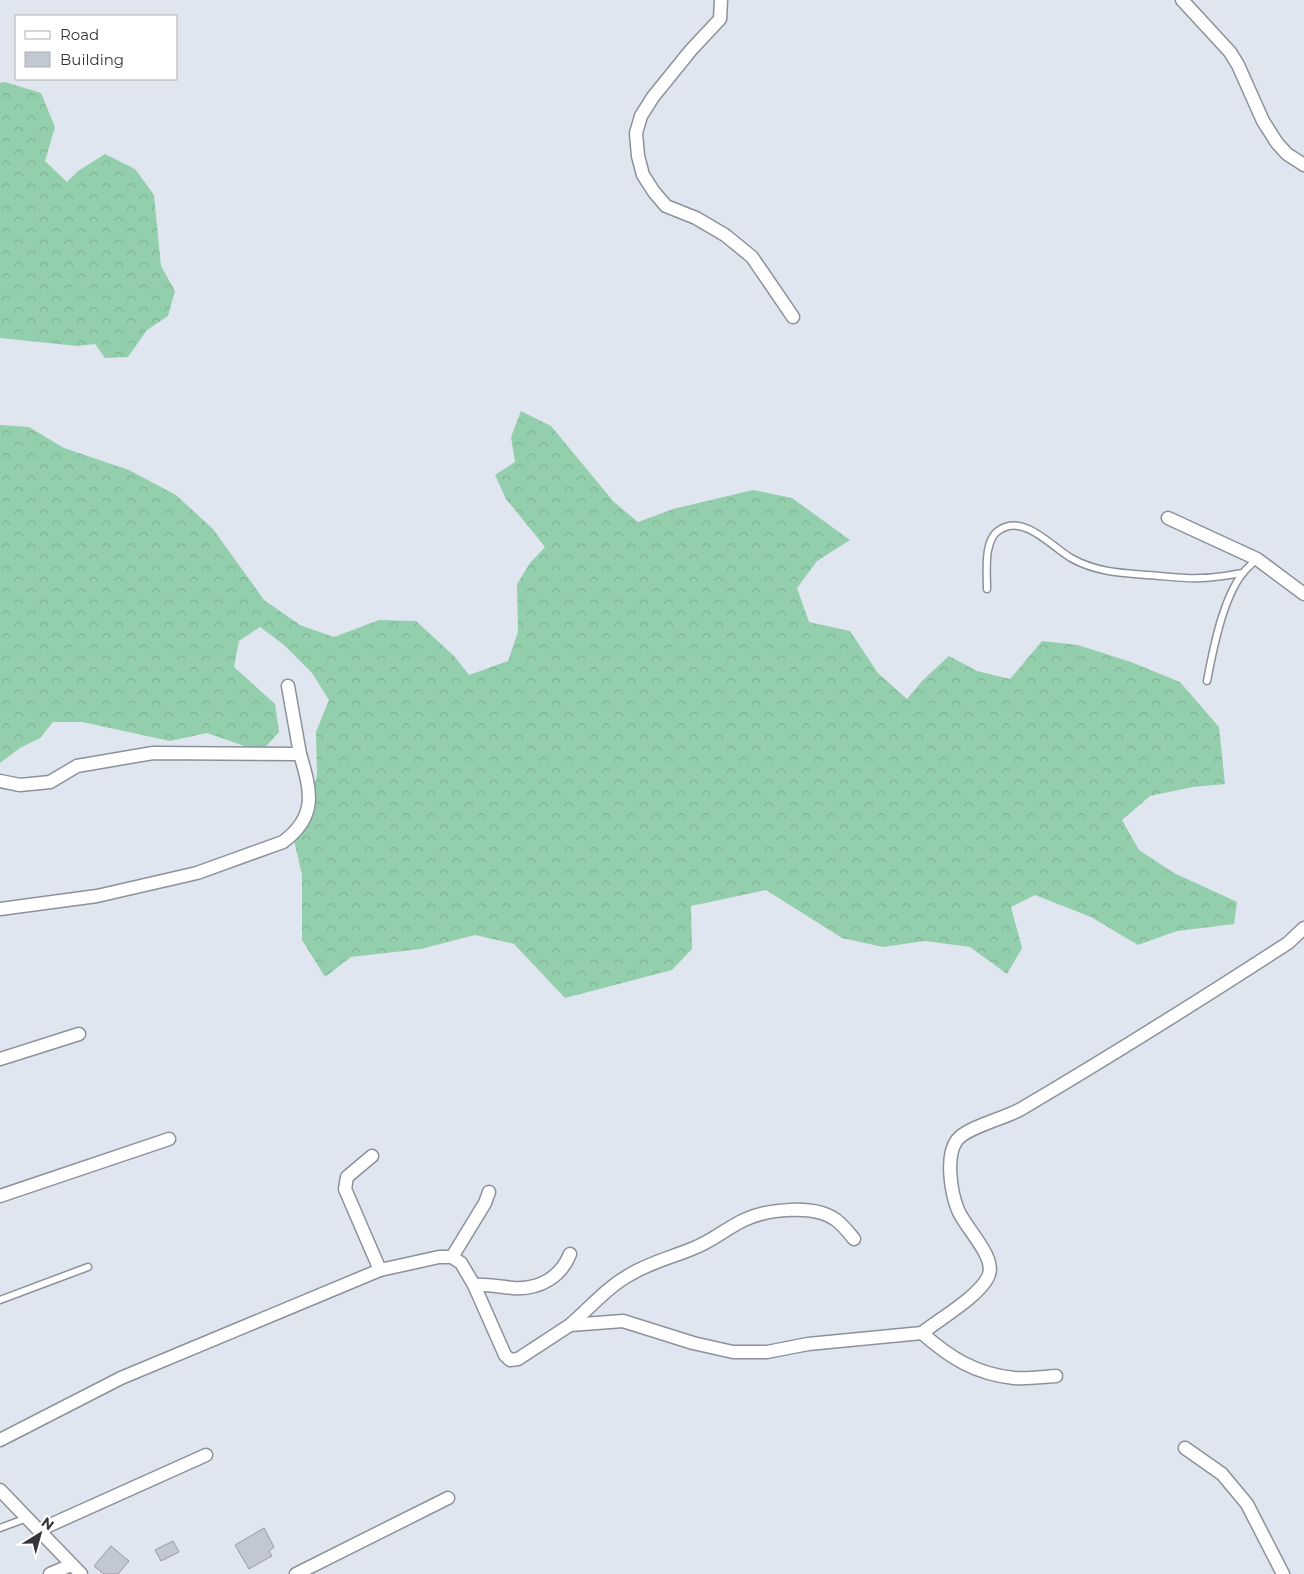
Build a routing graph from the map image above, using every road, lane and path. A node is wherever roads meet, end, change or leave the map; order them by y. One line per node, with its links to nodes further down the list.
1 (721, 0): 4 (street)
2 (1182, 0): 3 (street)
3 (1304, 165)
4 (793, 317)
5 (1168, 518): 6 (street)
6 (1257, 559): 7 (lane); 9 (street)
7 (1243, 573): 8 (lane); 10 (lane)
8 (987, 589)
9 (1304, 594)
10 (1207, 681)
11 (288, 686): 12 (street)
12 (300, 754): 13 (street); 14 (street)
13 (0, 781)
14 (0, 909)
15 (1304, 928): 30 (street)
16 (79, 1034): 17 (street)
17 (0, 1059)
18 (169, 1139): 21 (street)
19 (372, 1156): 26 (street)
20 (489, 1192): 24 (street)
21 (0, 1196)
22 (854, 1239): 29 (street)
23 (570, 1254): 27 (street)
24 (452, 1257): 26 (street); 27 (street)
25 (88, 1268): 28 (lane)
26 (380, 1270): 32 (street)
27 (474, 1285): 29 (street)
28 (0, 1300)
29 (570, 1325): 30 (street)
30 (922, 1333): 31 (street)
31 (1056, 1376)
32 (0, 1440)
33 (1185, 1448): 43 (street)
34 (206, 1456): 39 (street)
35 (0, 1490): 37 (street)
36 (448, 1498): 42 (street)
37 (27, 1518): 38 (lane); 39 (street)
38 (0, 1528)
39 (38, 1530): 40 (street)
40 (76, 1570): 41 (street)
41 (50, 1574)
42 (296, 1574)
43 (1283, 1574)

